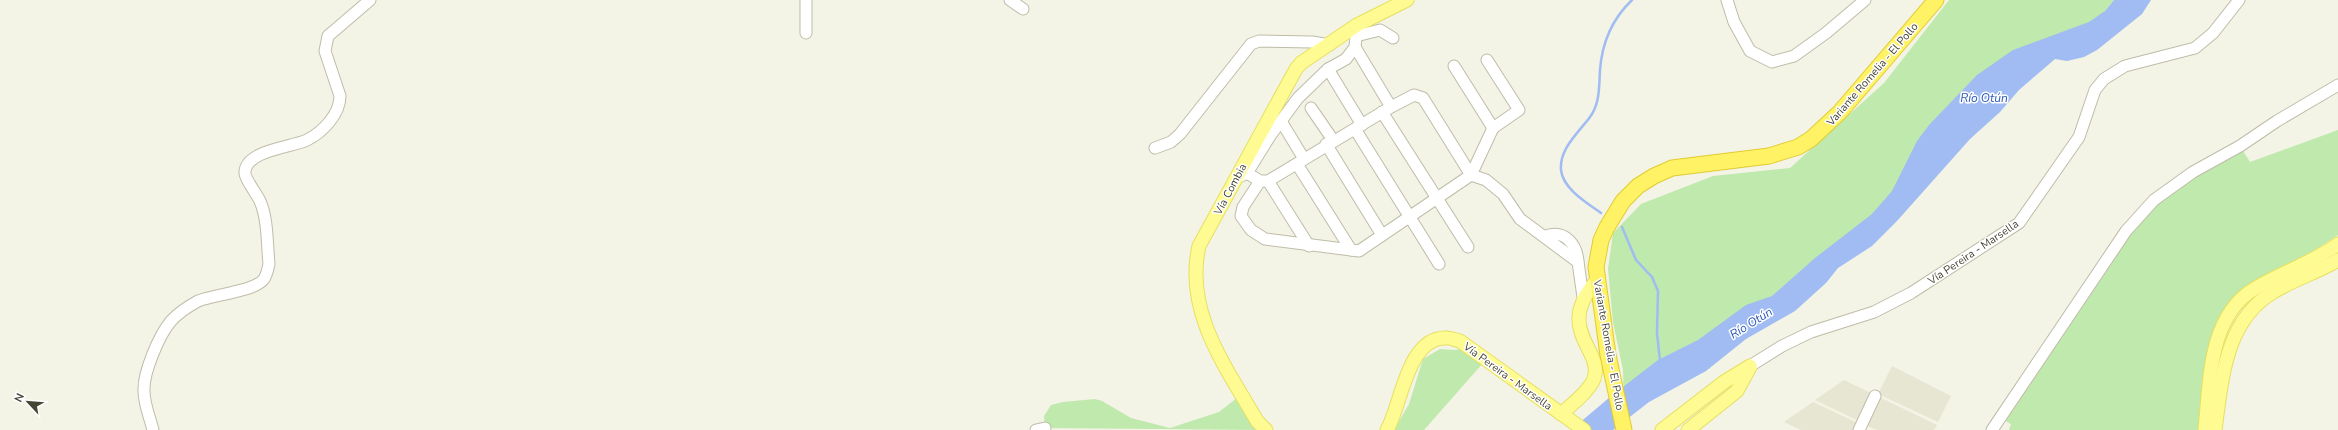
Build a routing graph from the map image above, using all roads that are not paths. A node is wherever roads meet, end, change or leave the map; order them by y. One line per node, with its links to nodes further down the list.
1 (370, 0): 45 (street)
2 (806, 0): 11 (street)
3 (1010, 0): 9 (street)
4 (1407, 0): 10 (main road, Vía Combia)
5 (1728, 0): 6 (street)
6 (1865, 0)
7 (1936, 0): 39 (highway, Variante Romelia - El Pollo)
8 (2239, 0): 41 (street, Vía Pereira - Marsella)
9 (1023, 9)
10 (1357, 30): 12 (street); 13 (main road, Vía Combia); 14 (street)
11 (806, 33)
12 (1393, 38)
13 (1330, 44): 25 (street); 28 (main road, Vía Combia)
14 (1355, 47): 17 (street); 20 (street)
15 (1488, 60): 23 (street)
16 (1454, 66): 23 (street)
17 (1328, 70): 21 (street); 22 (street)
18 (2338, 86): 52 (street)
19 (1311, 108): 24 (street)
20 (1387, 110): 22 (street); 27 (street); 30 (street)
21 (1281, 121): 26 (street); 28 (street)
22 (1359, 127): 24 (street); 31 (street)
23 (1493, 128): 27 (street)
24 (1329, 142): 26 (street); 32 (street)
25 (1155, 148)
26 (1300, 161): 29 (street); 36 (street)
27 (1471, 175): 30 (street); 40 (street)
28 (1241, 176): 29 (street); 46 (main road, Vía Combia)
29 (1264, 181): 34 (street); 34 (street)
30 (1437, 198): 31 (street); 35 (street)
31 (1410, 216): 32 (street); 38 (street)
32 (1382, 235): 36 (street)
33 (2338, 244): 53 (main road)
34 (1309, 246): 36 (street)
35 (1468, 247)
36 (1351, 250)
37 (2338, 260): 54 (main road)
38 (1439, 264)
39 (1597, 280): 40 (main road); 48 (highway, Variante Romelia - El Pollo)
40 (1583, 297): 43 (main road)
41 (1750, 366): 49 (main road, Vía Pereira - Marsella); 50 (main road)
42 (1875, 396): 51 (street)
43 (1561, 414): 44 (main road, Vía Pereira - Marsella); 47 (main road, Vía Pereira - Marsella)
44 (1579, 426)
45 (153, 430)
46 (1266, 430)
47 (1387, 430)
48 (1624, 430)
49 (1662, 430)
50 (1688, 430)
51 (1859, 430)
52 (1992, 430)
53 (2205, 430)
54 (2215, 430)

